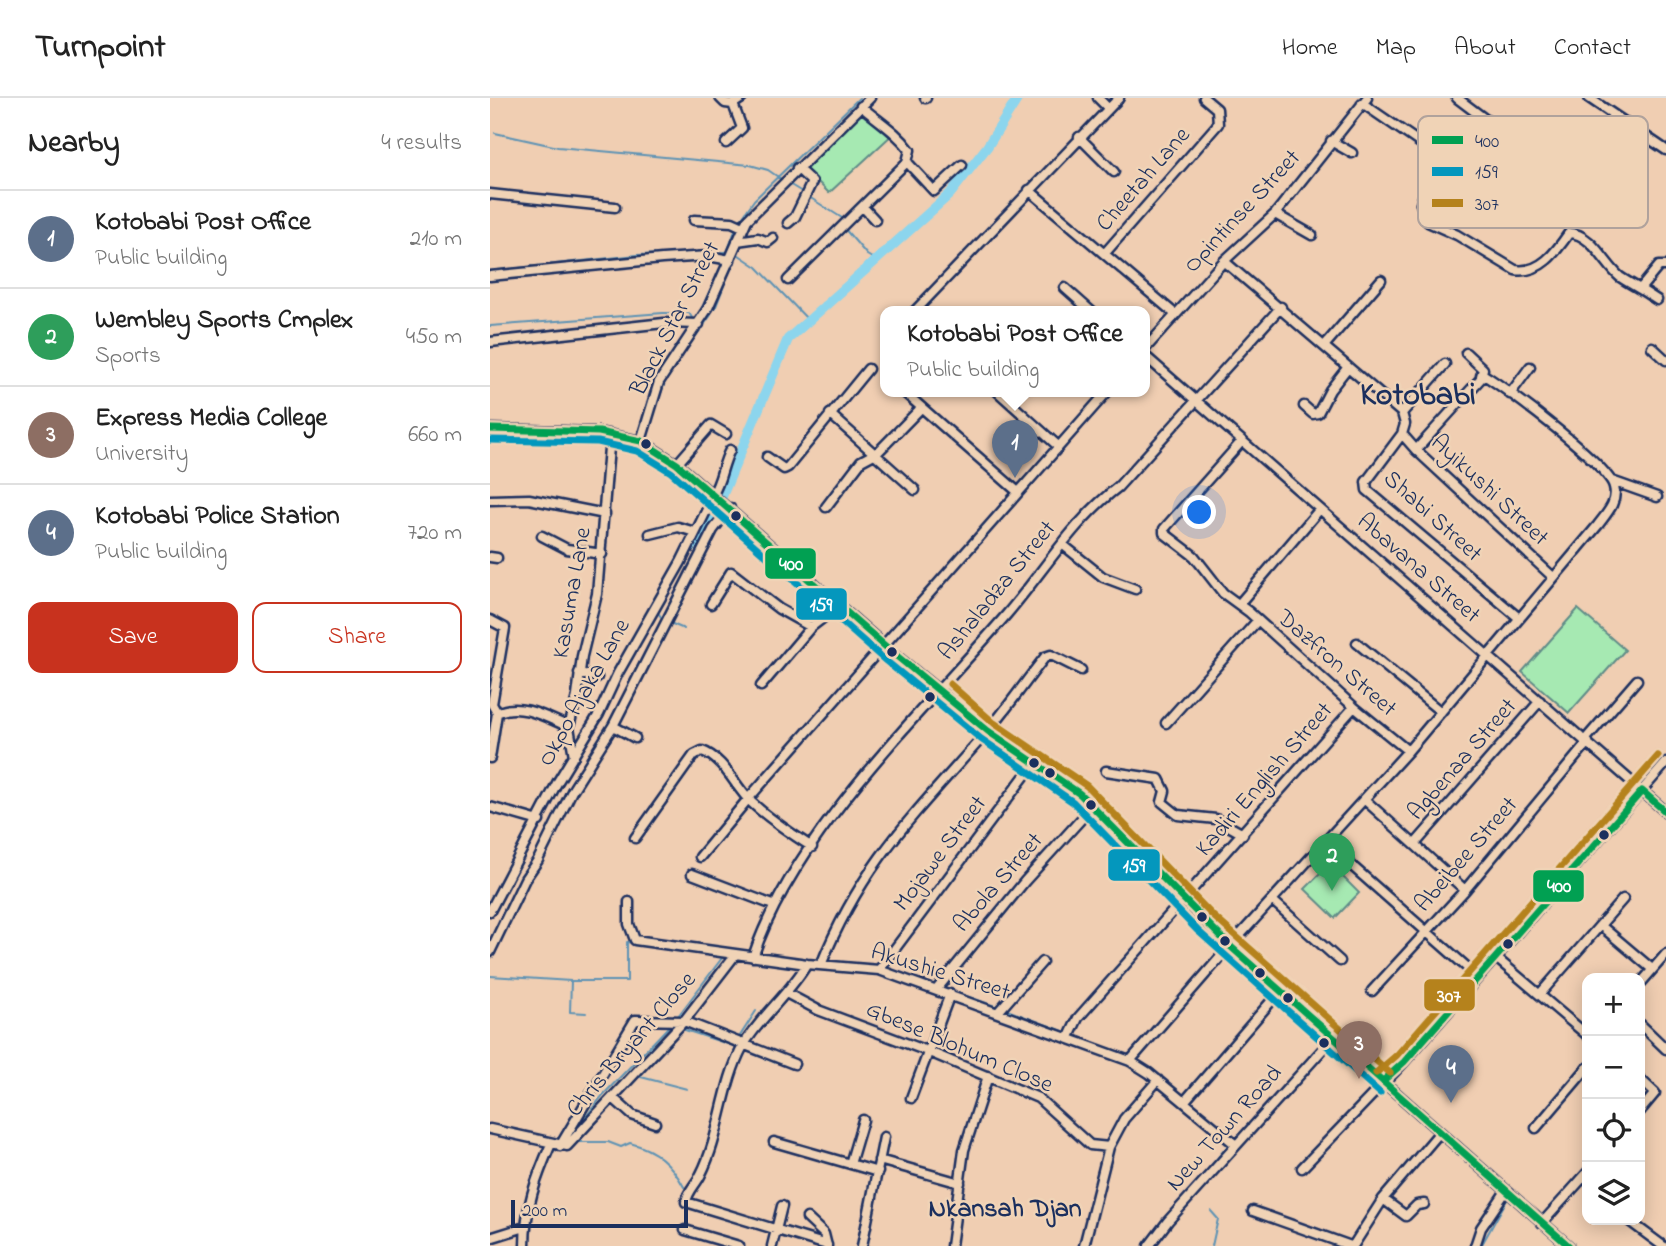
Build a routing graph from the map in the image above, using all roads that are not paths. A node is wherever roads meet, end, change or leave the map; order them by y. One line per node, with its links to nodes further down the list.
1 (720, 98): 10 (street)
2 (742, 98): 10 (street)
3 (870, 98): 11 (street, Black Star Street)
4 (1098, 98): 12 (street)
5 (1119, 98): 12 (street)
6 (1204, 98): 39 (street, Cheetah Lane)
7 (1457, 98): 14 (street)
8 (1588, 98): 13 (street)
9 (1364, 100): 17 (street, Opintinse Street); 18 (street)
10 (733, 104): 19 (street)
11 (861, 106): 22 (street); 24 (street, Black Star Street)
12 (1108, 107): 15 (street)
13 (1614, 115)
14 (1482, 116)
15 (1079, 137): 25 (street); 26 (street)
16 (1648, 138): 20 (street)
17 (1331, 141): 21 (street); 30 (street, Opintinse Street)
18 (1418, 141)
19 (726, 143)
20 (1666, 150)
21 (1352, 153)
22 (907, 162): 23 (street); 29 (street)
23 (962, 165)
24 (797, 168): 33 (street); 34 (street, Black Star Street)
25 (1114, 172)
26 (1030, 190): 39 (street); 49 (street)
27 (490, 194): 28 (street)
28 (615, 207)
29 (863, 207): 32 (street); 44 (street)
30 (1275, 214): 36 (street); 41 (street, Opintinse Street)
31 (694, 220): 34 (street)
32 (875, 220)
33 (788, 223)
34 (743, 227): 38 (street, Black Star Street)
35 (1441, 228): 47 (street)
36 (1312, 235)
37 (773, 238): 38 (street)
38 (737, 241): 40 (street, Black Star Street)
39 (1105, 253): 52 (street)
40 (730, 260): 43 (street); 53 (street, Black Star Street)
41 (1224, 261): 51 (street); 52 (street, Opintinse Street)
42 (1666, 266): 47 (street)
43 (490, 276)
44 (788, 280)
45 (1381, 281): 56 (street)
46 (1065, 288): 50 (street)
47 (1640, 289): 48 (street)
48 (1657, 300)
49 (920, 306)
50 (1085, 306)
51 (1281, 307): 56 (street); 70 (street, Ashaladza Street)
52 (1175, 314): 55 (street, Opintinse Street)
53 (699, 324): 54 (street); 79 (street, Black Star Street)
54 (490, 342)
55 (1150, 342)
56 (1325, 345): 62 (street)
57 (1652, 347): 60 (street)
58 (1466, 353): 65 (street)
59 (1150, 360): 70 (street, Abavana Street)
60 (1666, 360)
61 (1446, 364): 73 (street)
62 (1349, 367): 71 (street); 73 (street)
63 (1530, 367): 66 (street)
64 (868, 369): 74 (street)
65 (1481, 376): 66 (street); 83 (street)
66 (1510, 394): 87 (street)
67 (909, 397): 72 (street)
68 (1004, 397): 81 (street)
69 (1102, 397): 81 (street)
70 (1195, 400): 80 (street, Abavana Street); 100 (street, Ashaladza Street)
71 (1304, 406)
72 (921, 408): 84 (street); 89 (street)
73 (1402, 413): 77 (street, Ayikushi Street)
74 (830, 414): 84 (street); 85 (street)
75 (490, 429): 78 (street)
76 (726, 434): 86 (street)
77 (1402, 434): 83 (street, Ayikushi Street); 107 (street, Shabi Street)
78 (610, 435): 79 (street); 96 (street, Kasuma Lane)
79 (640, 441): 86 (street)
80 (1242, 441): 95 (street, Abavana Street); 105 (street, Dazfron Street)
81 (1058, 446): 89 (street)
82 (730, 450): 90 (street, Okpo Ajaka Lane)
83 (1416, 450): 102 (street, Ayikushi Street)
84 (874, 454): 88 (street); 94 (street)
85 (767, 457)
86 (677, 464): 90 (street)
87 (1612, 481): 91 (street); 102 (street)
88 (915, 490)
89 (1018, 492): 112 (street)
90 (714, 495): 93 (street); 97 (street, Okpo Ajaka Lane)
91 (1657, 497)
92 (490, 500): 96 (street)
93 (730, 507): 106 (street); 125 (street)
94 (826, 507)
95 (1320, 509): 105 (street); 113 (street, Abavana Street)
96 (605, 514): 101 (street, Kasuma Lane)
97 (695, 532): 98 (street); 131 (street, Okpo Ajaka Lane)
98 (650, 534)
99 (542, 536): 101 (street)
100 (1062, 544): 103 (street); 119 (street, Ashaladza Street)
101 (601, 554): 115 (street, Kasuma Lane)
102 (1553, 577): 107 (street)
103 (1135, 589)
104 (712, 604): 110 (street)
105 (1239, 604): 109 (street, Dazfron Street)
106 (837, 607): 110 (street); 112 (street)
107 (1519, 618): 113 (street)
108 (490, 620): 123 (street)
109 (1258, 620): 121 (street, Dazfron Street); 124 (street)
110 (811, 627): 118 (street)
111 (1357, 643): 122 (street)
112 (884, 645): 119 (street); 137 (street)
113 (1488, 654): 120 (street, Abavana Street); 122 (street)
114 (1081, 670): 127 (street)
115 (579, 673): 116 (street); 126 (street, Kasuma Lane)
116 (597, 677)
117 (1637, 680): 129 (street, Abeibee Street)
118 (761, 687)
119 (941, 691): 127 (street); 147 (street, Ashaladza Street)
120 (1540, 701): 129 (street, Abavana Street); 146 (street, Agbenaa Street)
121 (1354, 708): 130 (street, Dazfron Street); 143 (street, Kadiri English Street)
122 (1441, 712): 130 (street)
123 (497, 713): 126 (street); 132 (street)
124 (1166, 723)
125 (612, 726): 128 (street); 160 (street)
126 (569, 727): 131 (street, Kasuma Lane)
127 (988, 731): 133 (street); 168 (street)
128 (635, 738)
129 (1587, 741): 136 (street, Abavana Street); 150 (street, Abeibee Street)
130 (1408, 751): 138 (street)
131 (574, 755): 142 (street, Okpo Ajaka Lane)
132 (490, 758)
133 (1035, 762): 139 (street); 170 (street, Mojawe Street)
134 (1666, 763): 136 (street)
135 (1106, 771): 143 (street)
136 (1642, 791): 141 (street, Abavana Street); 164 (street)
137 (748, 799): 144 (street); 147 (street); 148 (street)
138 (1365, 800): 145 (street); 146 (street)
139 (1093, 806): 154 (street); 173 (street, Abola Street)
140 (490, 807): 142 (street)
141 (1666, 812)
142 (539, 821): 156 (street, Okpo Ajaka Lane)
143 (1243, 834): 154 (street, Kadiri English Street)
144 (635, 838)
145 (1326, 843): 152 (street); 158 (street)
146 (1415, 844): 150 (street)
147 (812, 846): 155 (street, Ashaladza Street)
148 (700, 857)
149 (692, 874): 155 (street)
150 (1465, 890): 158 (street, Abeibee Street)
151 (1623, 899): 157 (street)
152 (1273, 901): 159 (street); 165 (street)
153 (629, 902): 162 (street, Akushie Street)
154 (1184, 902): 159 (street); 183 (street, Kadiri English Street)
155 (773, 905): 163 (street, Ashaladza Street)
156 (490, 911)
157 (1600, 925): 169 (street); 178 (street)
158 (1428, 929): 171 (street); 174 (street, Abeibee Street)
159 (1230, 946): 175 (street); 188 (street)
160 (490, 952)
161 (1666, 954): 169 (street)
162 (735, 955): 163 (street, Akushie Street); 180 (street, Chris Bryant Close)
163 (753, 957): 167 (street, Akushie Street)
164 (1495, 957): 171 (street); 178 (street)
165 (1340, 961)
166 (1042, 962): 179 (street)
167 (807, 964): 168 (street, Akushie Street); 176 (street)
168 (821, 965): 170 (street, Akushie Street)
169 (1652, 969): 172 (street)
170 (879, 970): 173 (street, Akushie Street)
171 (1478, 977): 193 (street)
172 (1645, 978)
173 (937, 989): 177 (street, Akushie Street)
174 (1372, 991)
175 (1280, 992): 184 (street); 197 (street)
176 (786, 993): 185 (street); 187 (street, Gbese Blohum Close)
177 (950, 993): 179 (street, Akushie Street); 187 (street)
178 (1540, 994): 182 (street)
179 (999, 1011): 183 (street, Akushie Street)
180 (684, 1021): 185 (street); 195 (street, Chris Bryant Close); 206 (street)
181 (1645, 1029): 186 (street)
182 (1582, 1031)
183 (1069, 1037): 188 (street, Akushie Street)
184 (1332, 1039): 193 (street); 207 (street, New Town Road)
185 (744, 1046): 189 (street); 226 (street)
186 (1666, 1049)
187 (928, 1051): 191 (street, Gbese Blohum Close); 196 (street)
188 (1130, 1061): 192 (street, Akushie Street)
189 (794, 1064)
190 (1582, 1074): 201 (street)
191 (988, 1076): 208 (street, Gbese Blohum Close); 215 (street)
192 (1158, 1080): 197 (street, Akushie Street); 208 (street)
193 (1383, 1081): 203 (street); 211 (street)
194 (1645, 1084): 198 (street)
195 (613, 1098): 200 (street); 206 (street, Chris Bryant Close)
196 (911, 1098)
197 (1185, 1102): 207 (street, Akushie Street)
198 (1645, 1105)
199 (863, 1119): 210 (street)
200 (656, 1123)
201 (1536, 1128)
202 (490, 1129): 206 (street)
203 (1440, 1132): 217 (street); 218 (street)
204 (884, 1137): 209 (street)
205 (774, 1142): 210 (street)
206 (556, 1145): 225 (street)
207 (1236, 1145): 236 (street, New Town Road)
208 (1109, 1147): 235 (street)
209 (879, 1160): 212 (street); 215 (street)
210 (850, 1164): 212 (street)
211 (1302, 1168)
212 (878, 1172): 233 (street)
213 (1582, 1179): 214 (street)
214 (1579, 1182): 216 (street); 223 (street)
215 (960, 1183): 234 (street)
216 (1582, 1185)
217 (1506, 1191): 223 (street); 238 (street)
218 (1382, 1199): 219 (street); 237 (street)
219 (1424, 1204)
220 (782, 1206): 226 (street)
221 (1254, 1211): 237 (street)
222 (807, 1218): 232 (street)
223 (1542, 1223): 239 (street)
224 (1635, 1225): 240 (street)
225 (525, 1227): 228 (street); 229 (street)
226 (776, 1228): 231 (street); 232 (street)
227 (685, 1230): 230 (street)
228 (490, 1238)
229 (525, 1246)
230 (739, 1246)
231 (772, 1246)
232 (827, 1246)
233 (862, 1246)
234 (951, 1246)
235 (1084, 1246)
236 (1149, 1246)
237 (1352, 1246)
238 (1475, 1246)
239 (1569, 1246)
240 (1663, 1246)

